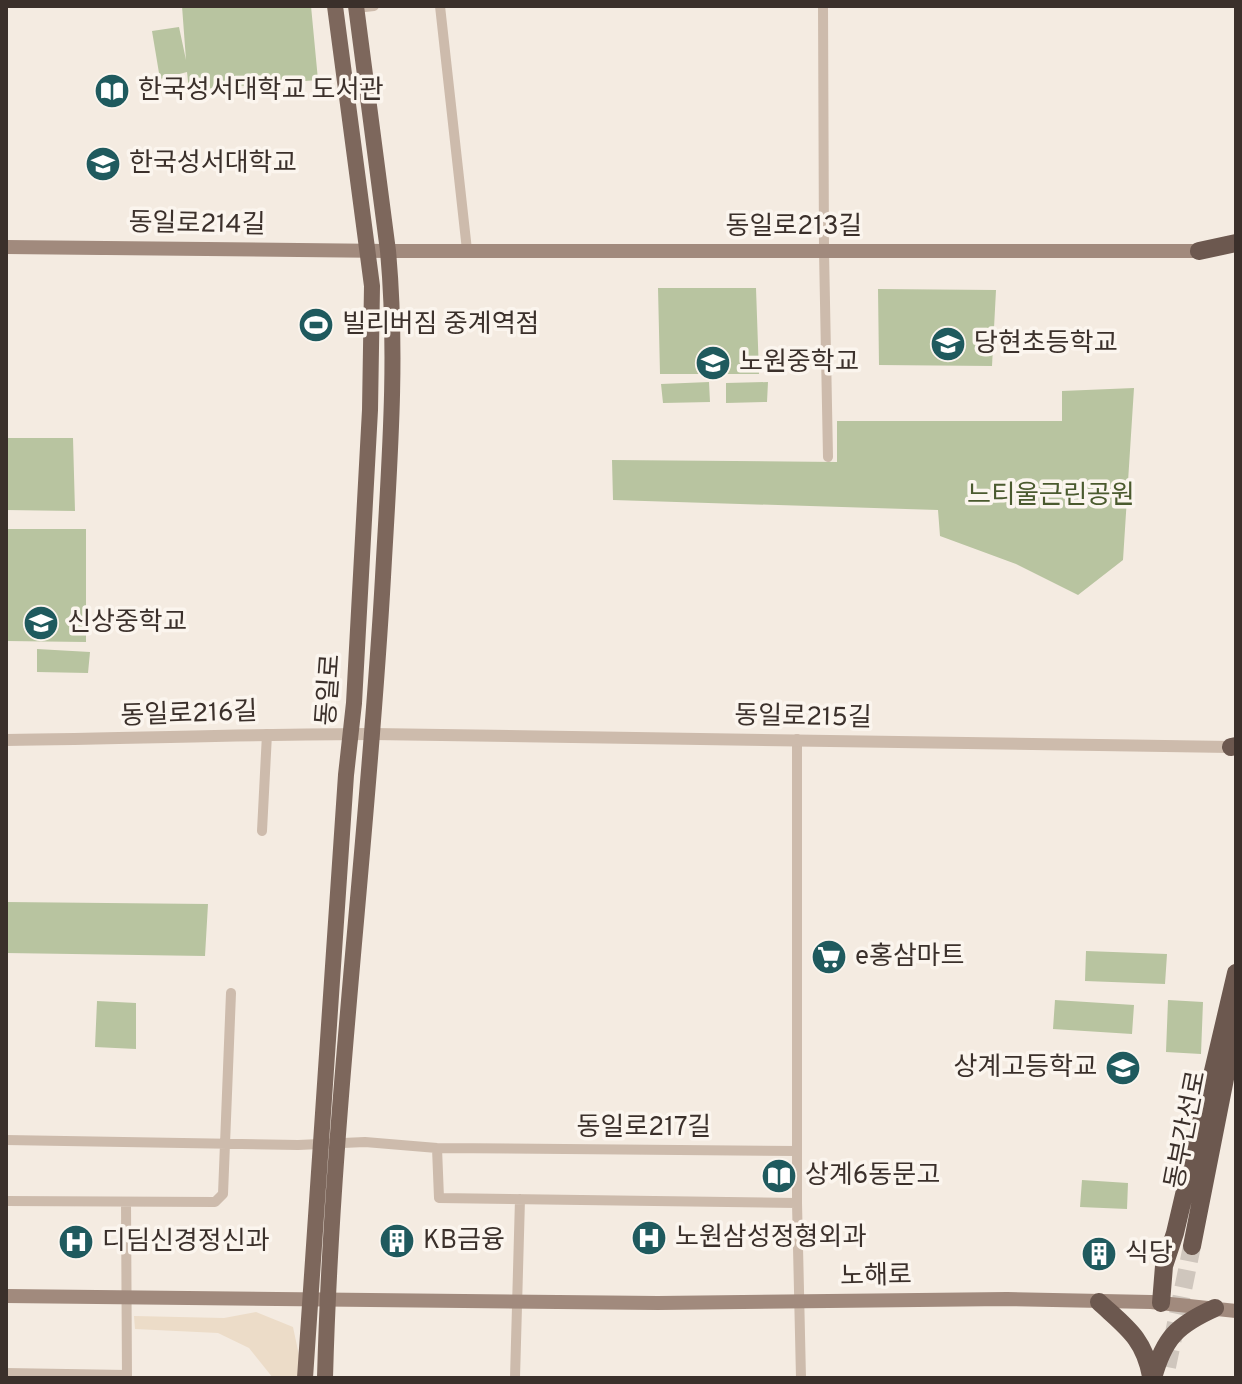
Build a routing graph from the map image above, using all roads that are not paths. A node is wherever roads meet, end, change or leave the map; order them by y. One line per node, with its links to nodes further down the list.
1 (335, 6): 9 (main road, 동일로)
2 (374, 6): 5 (street, 동일로)
3 (440, 6): 8 (street)
4 (823, 6): 11 (street)
5 (356, 7): 10 (main road, 동일로)
6 (1236, 243): 12 (highway)
7 (6, 247): 9 (main road, 동일로214길)
8 (467, 250): 10 (main road, 동일로213길); 11 (main road, 동일로213길)
9 (367, 251): 10 (main road, 동일로214길); 16 (main road, 동일로)
10 (388, 251): 17 (main road, 동일로)
11 (824, 251): 12 (main road, 동일로213길); 14 (street)
12 (1199, 251): 13 (highway)
13 (1236, 255)
14 (828, 457)
15 (267, 734): 16 (street, 동일로216길); 19 (street, 동일로216길); 21 (street)
16 (351, 734): 17 (street, 동일로216길); 26 (main road, 동일로)
17 (373, 734): 18 (street, 동일로215길); 26 (main road, 동일로)
18 (797, 739): 20 (street, 동일로215길); 29 (street)
19 (6, 740)
20 (1234, 747)
21 (262, 831)
22 (1236, 973): 42 (highway)
23 (231, 993): 27 (street)
24 (1236, 1023): 34 (highway, 동부간선로)
25 (6, 1140): 27 (street, 동일로217길)
26 (329, 1143): 27 (street, 동일로217길); 28 (street, 동일로217길); 38 (main road, 동일로); 39 (main road, 동일로)
27 (224, 1145): 32 (street)
28 (437, 1148): 29 (street, 동일로217길); 30 (street)
29 (797, 1151): 33 (street)
30 (520, 1199): 33 (street); 37 (street)
31 (6, 1201): 32 (street)
32 (126, 1202): 36 (street)
33 (797, 1203): 41 (street)
34 (1192, 1246)
35 (6, 1296): 36 (main road, 노해로)
36 (127, 1298): 38 (main road, 노해로); 48 (street)
37 (516, 1299): 39 (main road, 노해로); 41 (main road, 노해로); 51 (street)
38 (310, 1301): 39 (main road, 노해로); 49 (main road, 동일로)
39 (330, 1301): 50 (main road, 동일로)
40 (1099, 1302): 41 (main road, 노해로); 42 (main road, 노해로); 46 (highway)
41 (801, 1303): 52 (street)
42 (1161, 1303): 43 (main road, 노해로)
43 (1215, 1308): 44 (main road, 노해로); 46 (highway)
44 (1235, 1311)
45 (6, 1373): 47 (street)
46 (1159, 1375)
47 (35, 1376): 48 (street)
48 (127, 1377)
49 (305, 1378)
50 (325, 1378)
51 (515, 1378)
52 (801, 1378)

